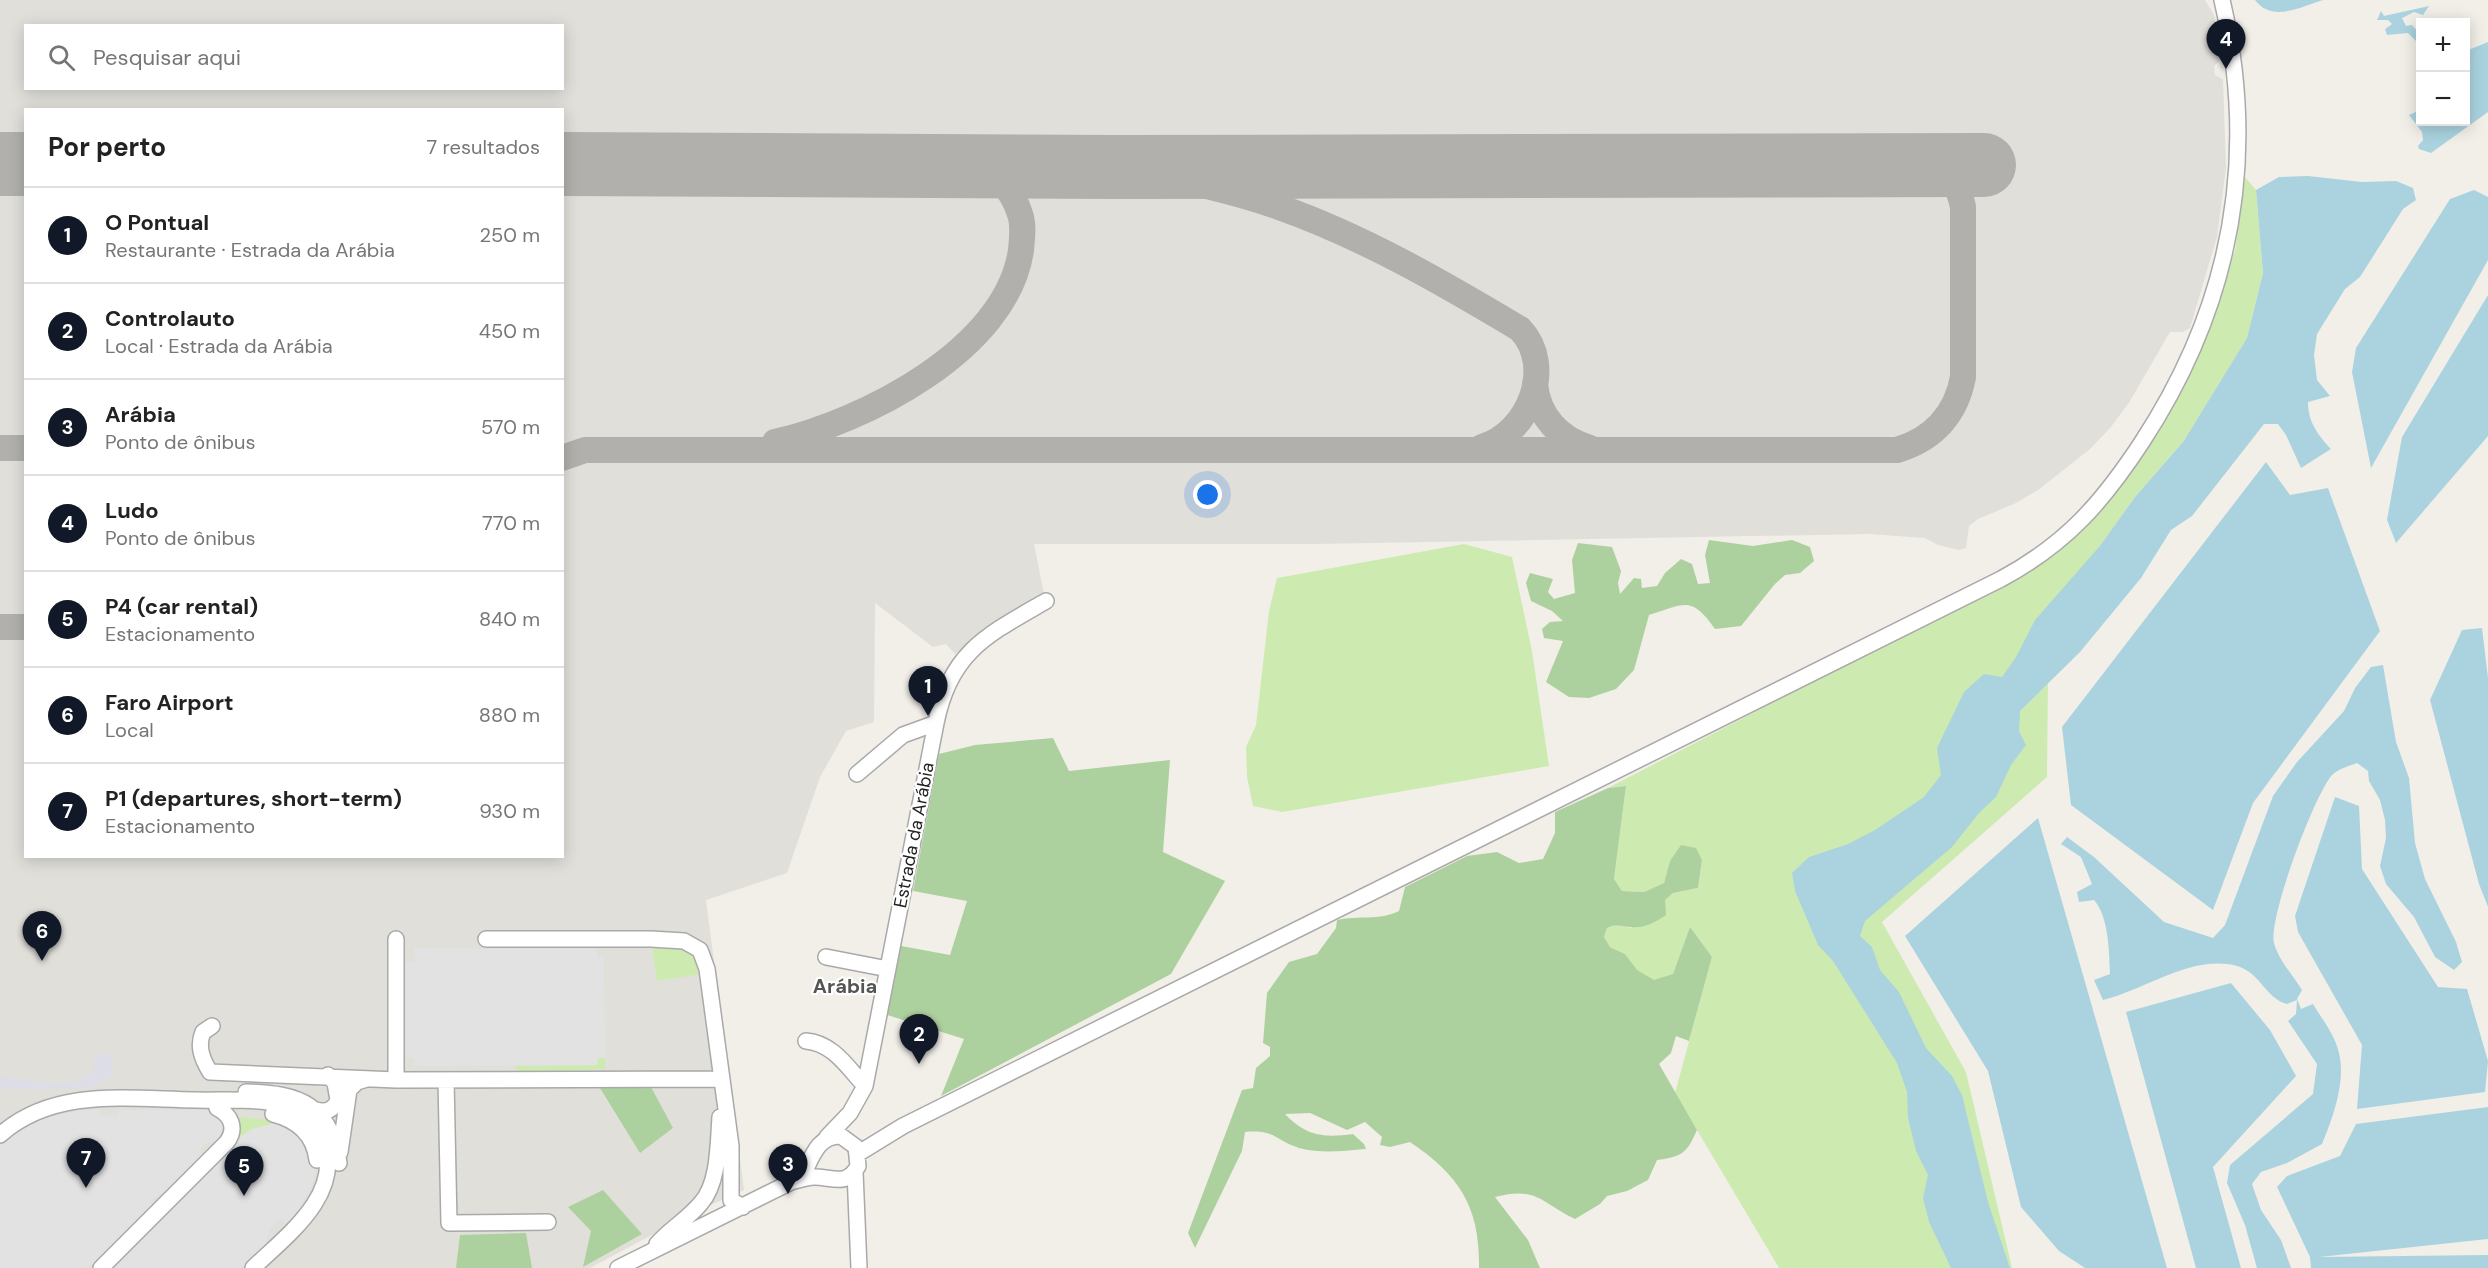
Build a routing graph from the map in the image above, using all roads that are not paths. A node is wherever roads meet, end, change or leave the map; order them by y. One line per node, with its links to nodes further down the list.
1 (2222, 0): 23 (street)
2 (1046, 601): 3 (street, Estrada da Arábia)
3 (936, 723): 4 (street); 8 (street, Estrada da Arábia)
4 (856, 774)
5 (396, 939): 13 (street)
6 (486, 939): 15 (street)
7 (826, 957): 8 (street)
8 (888, 969): 16 (street, Estrada da Arábia)
9 (212, 1026): 11 (street)
10 (806, 1041): 16 (street)
11 (328, 1076): 12 (street); 19 (street)
12 (368, 1079): 13 (street); 25 (street)
13 (396, 1080): 14 (street)
14 (446, 1080): 15 (street); 31 (street)
15 (721, 1086): 30 (street); 33 (street)
16 (865, 1086): 20 (street, Estrada da Arábia)
17 (148, 1099): 18 (street); 19 (street); 21 (street); 32 (street)
18 (217, 1108): 32 (street); 34 (street)
19 (316, 1110): 25 (street)
20 (850, 1113): 22 (street); 23 (street)
21 (0, 1136)
22 (827, 1137): 23 (street); 24 (street)
23 (853, 1144): 26 (street)
24 (814, 1157): 27 (street); 28 (street)
25 (339, 1163): 32 (street)
26 (855, 1172): 28 (street); 29 (street)
27 (801, 1179): 28 (street); 30 (street)
28 (833, 1180): 29 (street)
29 (855, 1204): 37 (street)
30 (743, 1207): 33 (street)
31 (548, 1222)
32 (288, 1234): 35 (street)
33 (650, 1252): 36 (street)
34 (101, 1268)
35 (253, 1268)
36 (618, 1268)
37 (859, 1268)

